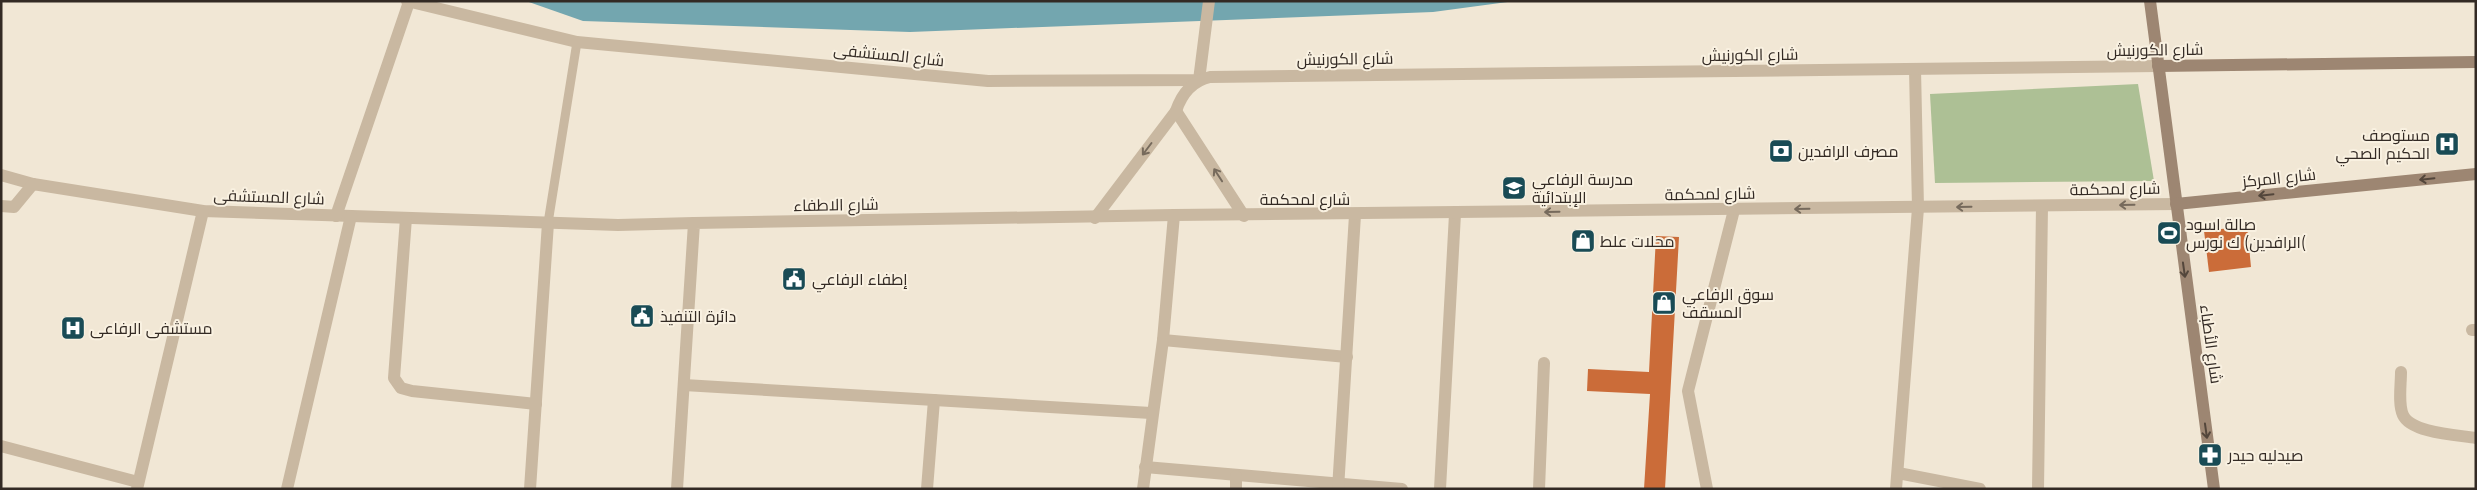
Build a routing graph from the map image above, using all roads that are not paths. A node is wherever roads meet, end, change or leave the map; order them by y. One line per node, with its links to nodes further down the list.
1 (1209, 1): 8 (street)
2 (2150, 1): 6 (main road, شارع الأطباء)
3 (408, 2): 4 (street, شارع المستشفى); 22 (street)
4 (576, 42): 8 (street, شارع المستشفى); 27 (lane)
5 (2476, 62): 6 (main road, شارع الكورنيش)
6 (2158, 66): 7 (street, شارع الكورنيش); 13 (main road, شارع الأطباء)
7 (1915, 69): 8 (street, شارع الكورنيش); 16 (street)
8 (1199, 80): 9 (street)
9 (1176, 110): 24 (street, one-way to 9); 26 (street, one-way to 26)
10 (2476, 174): 13 (main road, شارع المركز, one-way to 13)
11 (1, 175): 12 (street, شارع المستشفى)
12 (34, 184): 14 (street); 18 (street, شارع المستشفى)
13 (2176, 204): 15 (street, شارع لمحكمة, one-way to 15); 57 (main road, شارع الأطباء, one-way to 57)
14 (1, 206)
15 (2042, 206): 16 (street, شارع لمحكمة, one-way to 16); 56 (street)
16 (1918, 208): 17 (street, شارع لمحكمة, one-way to 17); 40 (street)
17 (1734, 210): 19 (street, شارع لمحكمة, one-way to 19); 53 (street)
18 (204, 211): 22 (street, شارع المستشفى); 42 (street)
19 (1455, 214): 21 (street, شارع لمحكمة); 51 (street)
20 (1174, 215): 24 (street, شارع الاطفاء); 26 (street, شارع الاطفاء); 29 (street)
21 (1355, 215): 24 (street, شارع لمحكمة); 30 (street)
22 (336, 216): 23 (street, شارع المستشفى)
23 (351, 216): 25 (street, شارع المستشفى); 44 (street)
24 (1244, 216)
25 (406, 218): 27 (street, شارع المستشفى); 35 (street)
26 (1095, 218): 28 (street, شارع الاطفاء)
27 (548, 223): 28 (street, شارع المستشفى); 35 (street)
28 (694, 224): 33 (street)
29 (1163, 340): 30 (street); 36 (street)
30 (1346, 358): 43 (street)
31 (1544, 363): 52 (street)
32 (2401, 372): 37 (street)
33 (684, 385): 34 (street); 46 (street)
34 (934, 400): 36 (street); 47 (street)
35 (536, 404): 45 (street)
36 (1151, 413): 39 (street)
37 (2476, 438)
38 (1, 446): 42 (street)
39 (1145, 467): 41 (street); 48 (street)
40 (1898, 473): 54 (street); 55 (street)
41 (1236, 476): 43 (street); 49 (street)
42 (137, 485)
43 (1339, 487): 50 (street)
44 (287, 489)
45 (530, 489)
46 (677, 489)
47 (927, 489)
48 (1143, 489)
49 (1236, 489)
50 (1402, 489)
51 (1440, 489)
52 (1539, 489)
53 (1707, 489)
54 (1896, 489)
55 (1980, 489)
56 (2038, 489)
57 (2214, 489)

